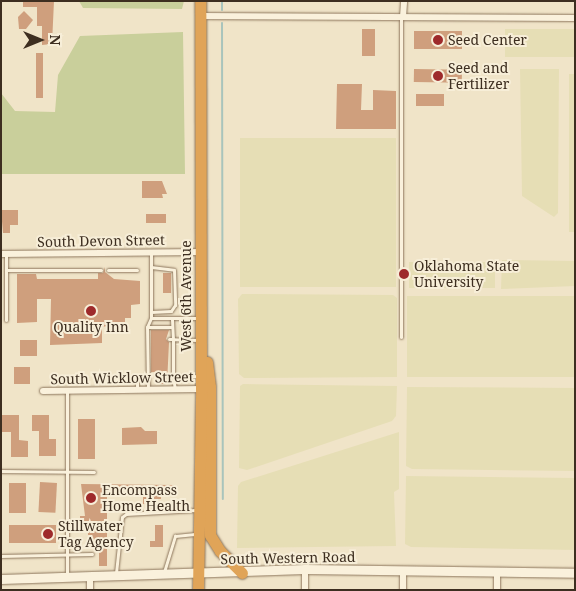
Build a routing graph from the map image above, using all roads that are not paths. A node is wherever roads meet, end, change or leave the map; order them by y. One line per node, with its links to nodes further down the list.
1 (200, 1): 3 (highway, West 6th Avenue)
2 (404, 1): 4 (street)
3 (200, 16): 4 (street); 6 (highway, West 6th Avenue)
4 (402, 17): 5 (street); 21 (lane)
5 (575, 18)
6 (201, 252): 7 (street, South Devon Street); 17 (highway, West 6th Avenue)
7 (151, 253): 8 (street, South Devon Street); 9 (lane)
8 (4, 254): 10 (lane)
9 (151, 267): 14 (lane); 14 (lane)
10 (6, 270): 11 (lane); 18 (lane)
11 (101, 270)
12 (108, 270): 13 (lane)
13 (137, 270)
14 (151, 312): 15 (lane)
15 (151, 318): 16 (lane); 19 (lane)
16 (172, 318): 17 (lane); 20 (lane)
17 (201, 318): 23 (highway, West 6th Avenue); 43 (highway)
18 (6, 320)
19 (147, 327): 20 (lane); 25 (lane)
20 (172, 327): 22 (lane)
21 (401, 337)
22 (171, 339): 23 (lane); 26 (lane)
23 (200, 340): 24 (highway, West 6th Avenue)
24 (201, 376): 26 (lane); 31 (highway, West 6th Avenue)
25 (148, 377): 28 (lane); 29 (lane)
26 (173, 377): 30 (lane)
27 (68, 390): 28 (street, South Wicklow Street); 32 (street, South Wicklow Street); 34 (lane)
28 (137, 390): 29 (street, South Wicklow Street)
29 (148, 390): 30 (street, South Wicklow Street)
30 (175, 390): 31 (street, South Wicklow Street)
31 (201, 390): 36 (highway, West 6th Avenue)
32 (43, 391)
33 (1, 472): 34 (lane)
34 (68, 472): 35 (lane); 39 (lane)
35 (94, 472)
36 (199, 510): 37 (highway, West 6th Avenue); 48 (lane)
37 (198, 534): 46 (lane); 47 (highway, West 6th Avenue)
38 (92, 554): 39 (lane)
39 (68, 555): 40 (lane); 49 (lane)
40 (1, 556)
41 (305, 569): 42 (main road, South Western Road); 43 (main road, South Western Road); 54 (street)
42 (403, 571): 44 (main road, South Western Road); 55 (street)
43 (242, 573): 47 (main road, South Western Road)
44 (497, 573): 45 (main road, South Western Road); 56 (street)
45 (575, 573)
46 (164, 574): 47 (main road, South Western Road); 48 (main road, South Western Road)
47 (198, 574): 53 (highway, West 6th Avenue)
48 (116, 575): 50 (main road, South Western Road)
49 (67, 577): 50 (main road, South Western Road); 51 (main road, South Western Road)
50 (90, 577): 52 (street)
51 (1, 579)
52 (90, 590)
53 (198, 590)
54 (305, 590)
55 (403, 590)
56 (497, 590)

